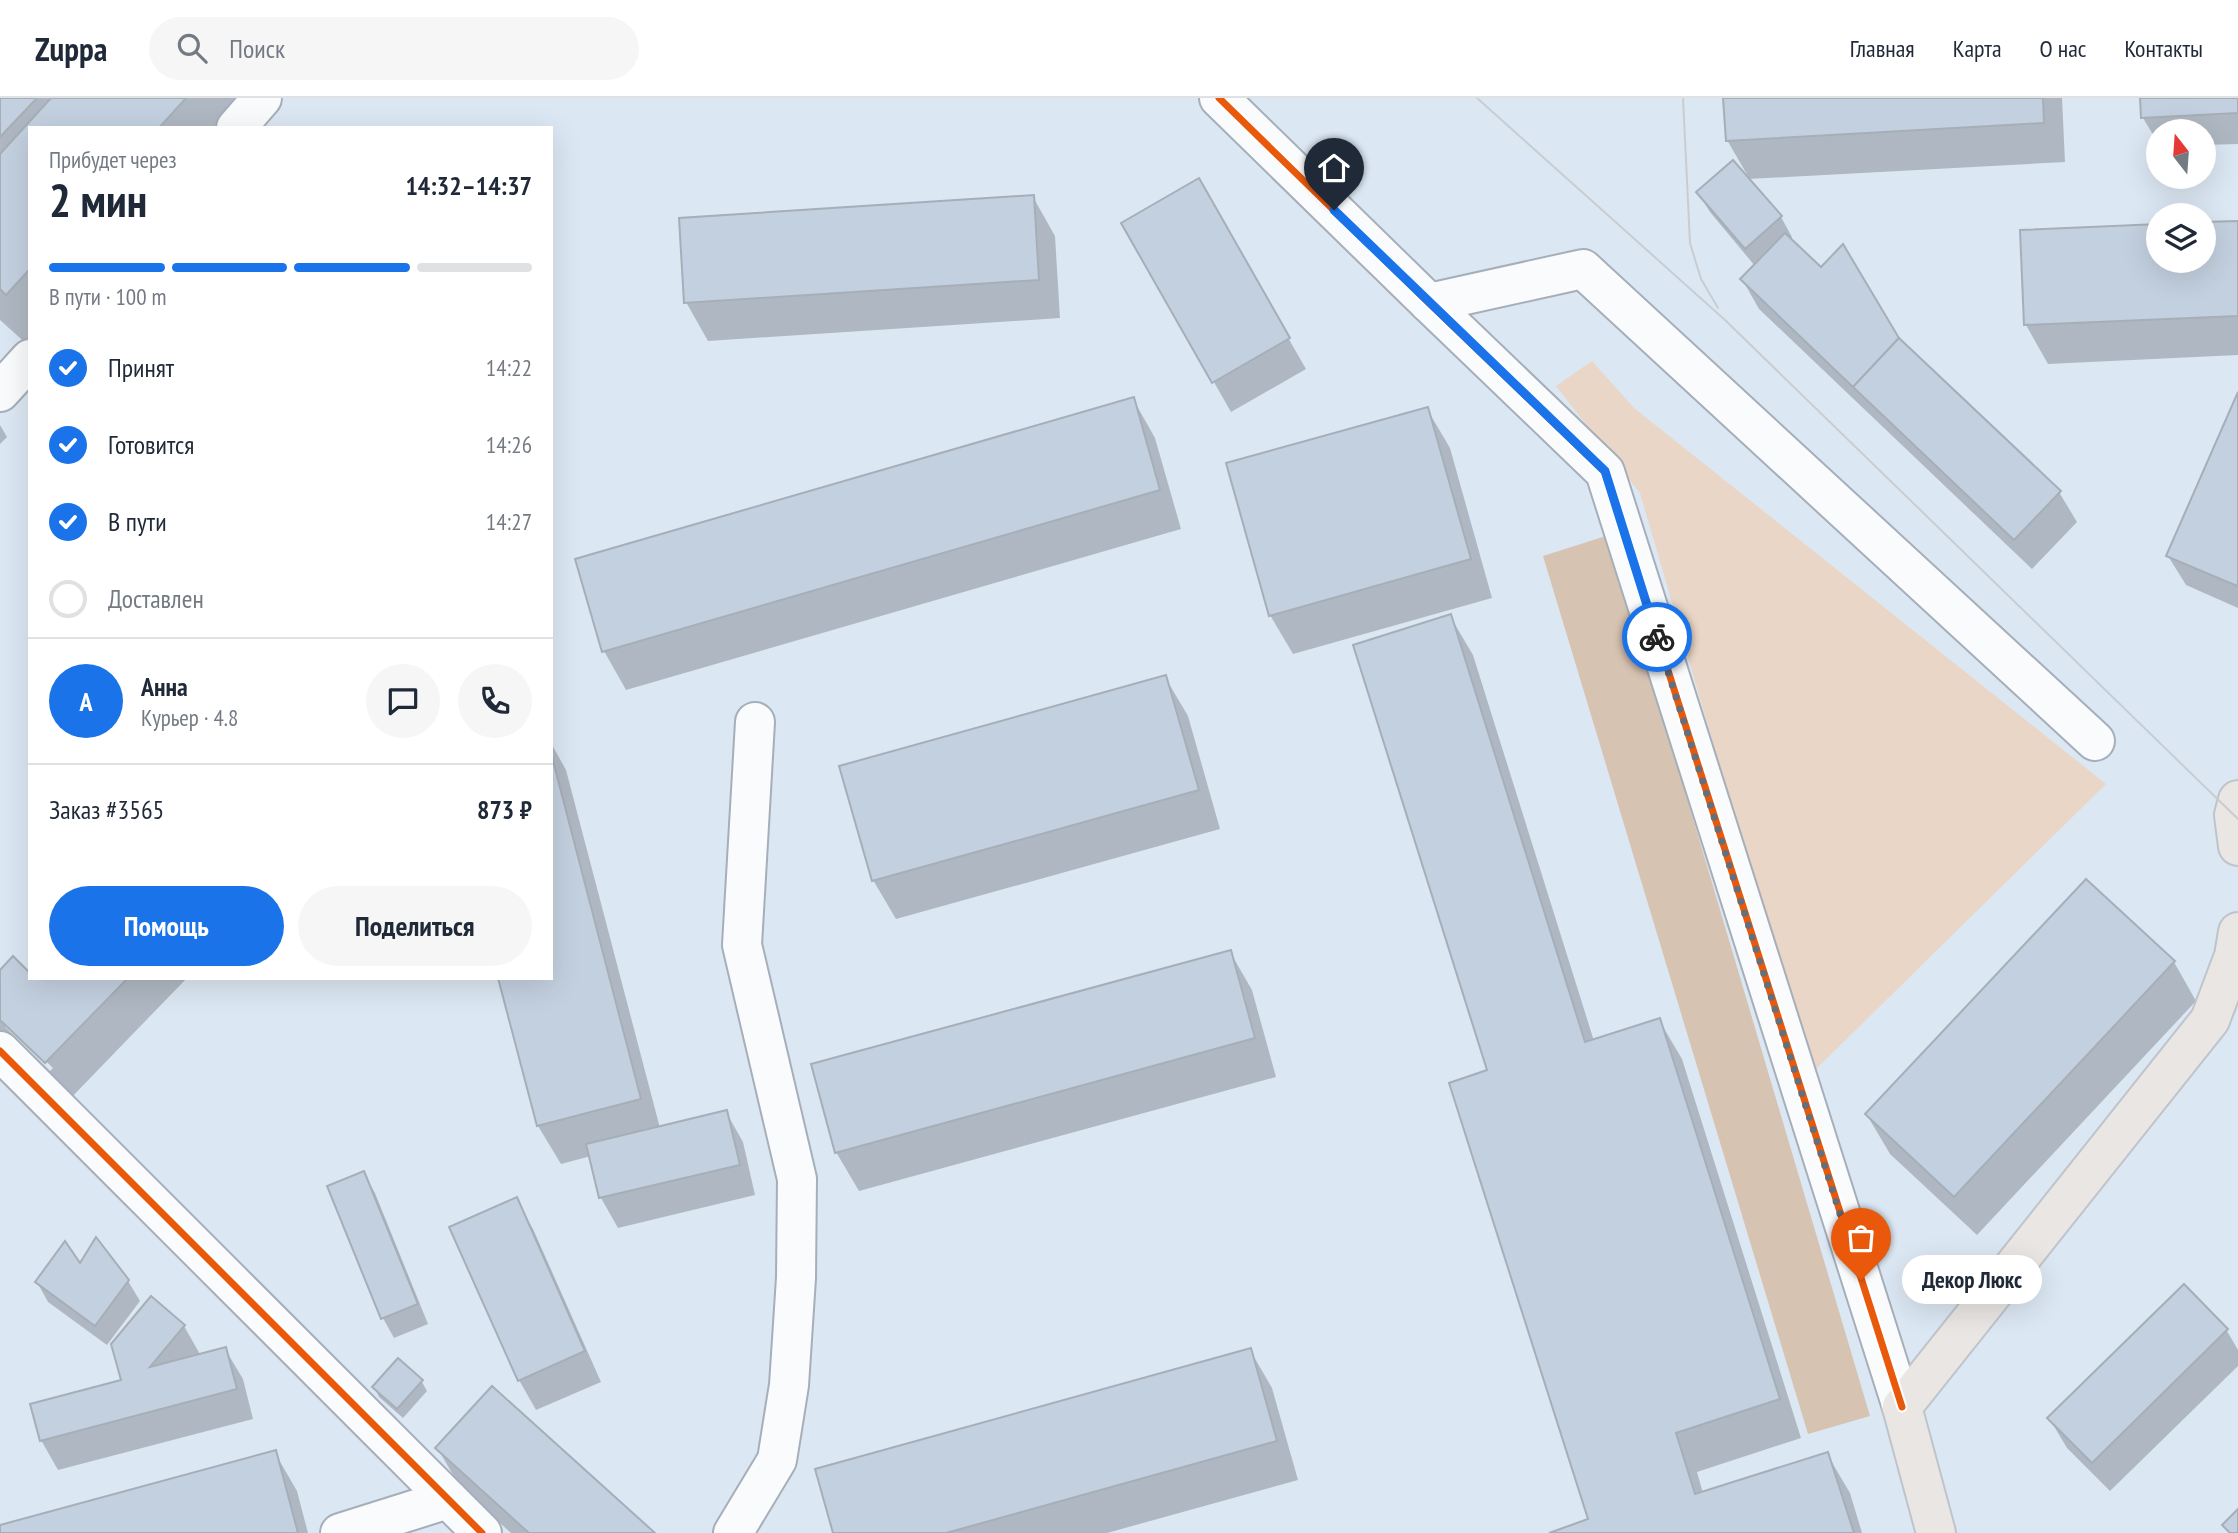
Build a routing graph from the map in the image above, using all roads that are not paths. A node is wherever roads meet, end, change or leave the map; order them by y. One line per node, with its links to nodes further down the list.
1 (262, 98): 3 (street)
2 (1219, 98): 4 (street)
3 (238, 126)
4 (1429, 303): 8 (street); 13 (street)
5 (28, 361): 6 (street)
6 (0, 392)
7 (755, 722): 17 (street)
8 (2095, 741)
9 (2238, 800): 10 (main road)
10 (2238, 846)
11 (2238, 932): 13 (main road)
12 (0, 1051): 14 (street)
13 (1902, 1407): 18 (main road)
14 (448, 1499): 15 (street); 16 (street)
15 (340, 1533)
16 (482, 1533)
17 (733, 1533)
18 (1936, 1533)

